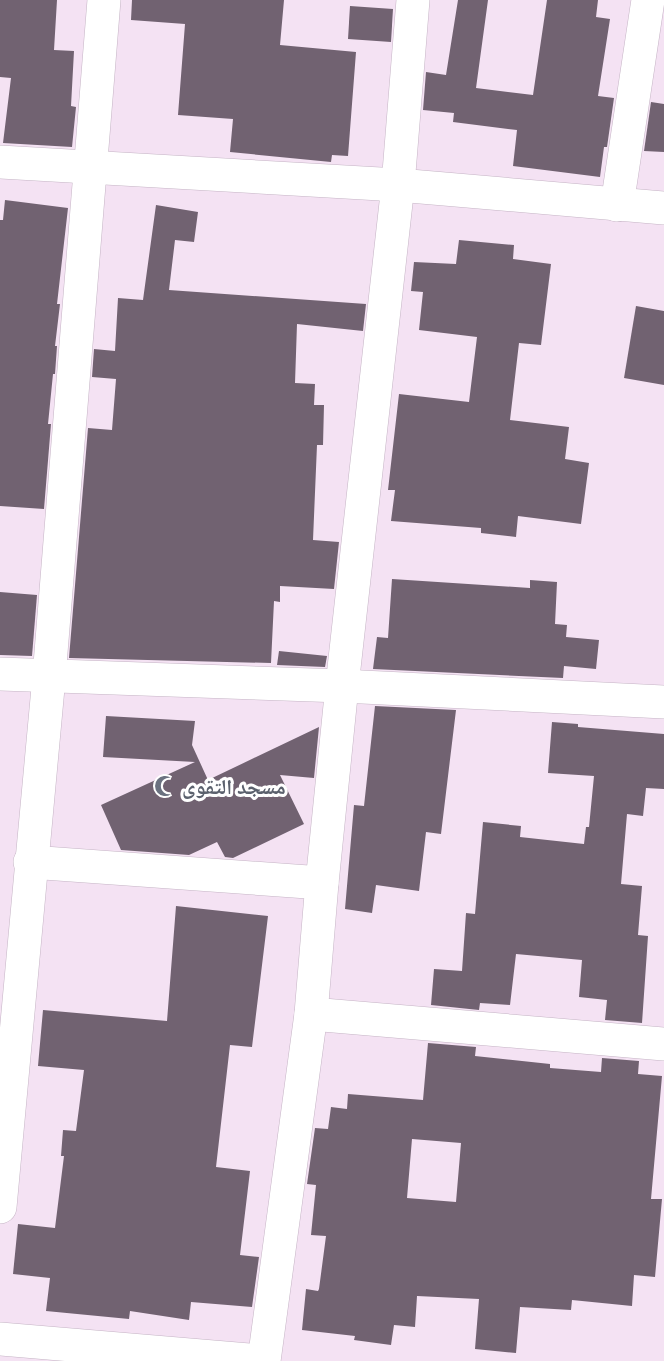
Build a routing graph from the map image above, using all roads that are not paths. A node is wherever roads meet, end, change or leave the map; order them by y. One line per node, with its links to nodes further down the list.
1 (104, 0): 5 (street)
2 (413, 0): 6 (street)
3 (648, 0): 7 (street)
4 (0, 162): 5 (street)
5 (90, 168): 6 (street); 10 (street)
6 (398, 185): 7 (street); 11 (street)
7 (617, 205): 8 (street)
8 (664, 208)
9 (0, 674): 10 (street)
10 (48, 677): 11 (street); 13 (street)
11 (342, 686): 12 (street); 14 (street)
12 (664, 702)
13 (30, 862): 14 (street); 17 (street)
14 (322, 883): 15 (street)
15 (311, 1014): 16 (street); 19 (street)
16 (664, 1044)
17 (0, 1207)
18 (0, 1339): 19 (street)
19 (263, 1361)

